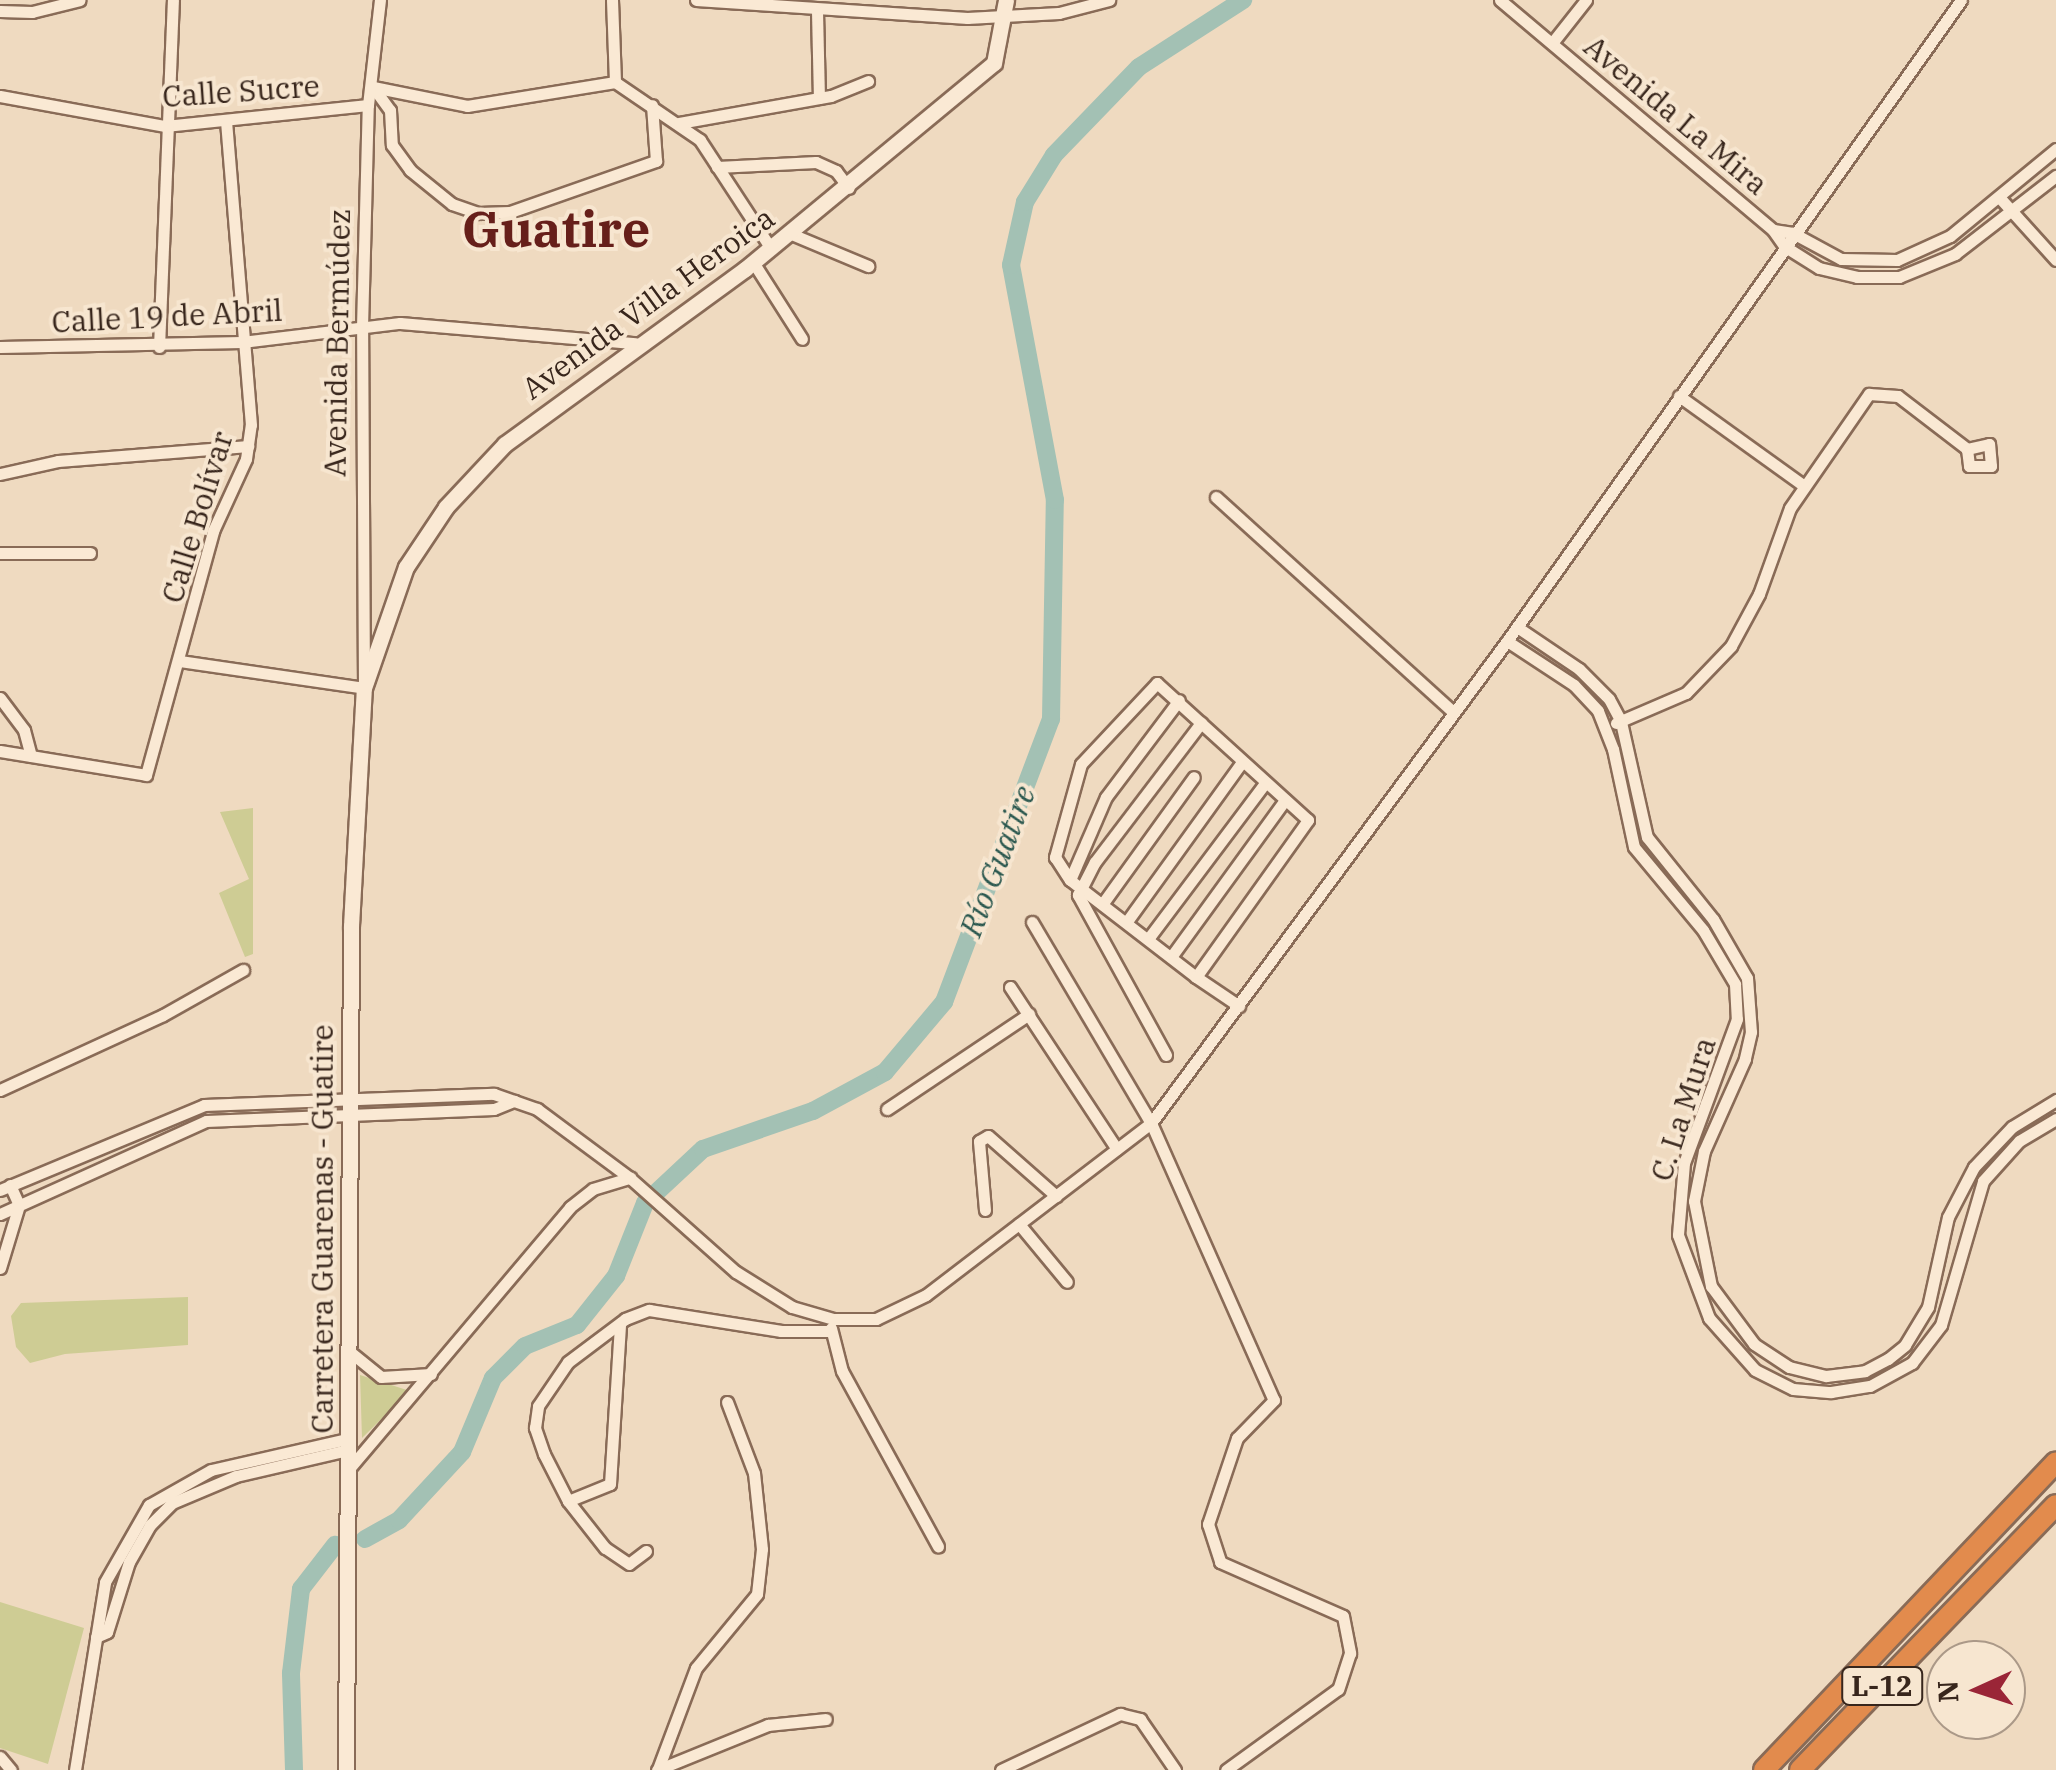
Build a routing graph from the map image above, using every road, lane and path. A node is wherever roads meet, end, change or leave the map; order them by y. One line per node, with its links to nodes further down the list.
1 (80, 0): 11 (street)
2 (173, 0): 25 (street)
3 (380, 0): 18 (street, Avenida Bermúdez)
4 (612, 0): 17 (street)
5 (696, 0): 12 (street)
6 (1006, 0): 14 (main road, Avenida Villa Heroica)
7 (1109, 0): 14 (street)
8 (1500, 0): 15 (street, Avenida La Mira)
9 (1586, 0): 15 (street)
10 (1961, 0): 34 (street)
11 (61, 2): 13 (street)
12 (817, 11): 14 (street); 20 (street)
13 (0, 12)
14 (1004, 18): 29 (main road, Avenida Villa Heroica)
15 (1552, 43): 32 (street, Avenida La Mira)
16 (868, 81): 20 (street)
17 (615, 82): 18 (street); 22 (street)
18 (373, 86): 21 (street, Avenida Bermúdez); 22 (street)
19 (0, 96): 25 (street, Calle Sucre)
20 (819, 98): 24 (street)
21 (368, 105): 23 (street, Calle Sucre); 40 (street, Avenida Bermúdez)
22 (652, 105): 24 (street)
23 (226, 122): 25 (street, Calle Sucre); 42 (street, Calle Bolívar)
24 (679, 123): 27 (street)
25 (165, 126): 44 (street)
26 (2056, 149): 30 (street, Avenida La Mira)
27 (717, 166): 29 (street); 36 (street)
28 (2056, 176): 31 (street, Avenida La Mira)
29 (849, 188): 33 (main road, Avenida Villa Heroica)
30 (1999, 197): 31 (street); 34 (street, Avenida La Mira)
31 (2012, 212): 35 (street, Avenida La Mira); 37 (street)
32 (1773, 230): 34 (street, Avenida La Mira); 35 (street, Avenida La Mira)
33 (789, 233): 36 (main road, Avenida Villa Heroica); 39 (street)
34 (1793, 233): 35 (street)
35 (1784, 246): 46 (street)
36 (770, 247): 38 (main road, Avenida Villa Heroica)
37 (2056, 260)
38 (753, 262): 41 (street); 43 (main road, Avenida Villa Heroica)
39 (868, 266)
40 (362, 326): 42 (street, Calle 19 de Abril); 43 (street, Calle 19 de Abril); 57 (street, Avenida Bermúdez)
41 (802, 339)
42 (242, 342): 44 (street, Calle 19 de Abril); 47 (street, Calle Bolívar)
43 (635, 343): 57 (main road, Avenida Villa Heroica)
44 (159, 346): 45 (street, Calle 19 de Abril)
45 (0, 348)
46 (1679, 396): 50 (street); 54 (street)
47 (248, 446): 49 (street); 56 (street, Calle Bolívar)
48 (1967, 450): 50 (street)
49 (0, 474)
50 (1803, 485): 61 (street)
51 (1216, 498): 60 (street)
52 (0, 553): 53 (street)
53 (90, 553)
54 (1517, 627): 55 (street); 61 (street)
55 (1507, 641): 60 (street); 63 (street, C. La Mura)
56 (179, 666): 57 (street); 65 (street, Calle Bolívar)
57 (364, 688): 84 (main road, Carretera Guarenas - Guatire)
58 (0, 698): 65 (street)
59 (1178, 700): 62 (street); 70 (street); 70 (street)
60 (1453, 712): 79 (street)
61 (1621, 722): 63 (street); 83 (street)
62 (1202, 723): 66 (street); 70 (street)
63 (1607, 726): 86 (street, C. La Mura)
64 (0, 751): 65 (street, Calle Bolívar)
65 (32, 756)
66 (1242, 762): 68 (street); 72 (street)
67 (1194, 777): 71 (street)
68 (1265, 783): 69 (street); 74 (street)
69 (1285, 800): 75 (street); 77 (street)
70 (1075, 883): 71 (street); 81 (street)
71 (1103, 903): 72 (street)
72 (1128, 920): 74 (street)
73 (1032, 922): 87 (street)
74 (1148, 939): 75 (street)
75 (1171, 958): 77 (street)
76 (243, 970): 82 (street)
77 (1196, 976): 79 (street)
78 (1010, 987): 80 (street)
79 (1239, 1006): 87 (street)
80 (1028, 1014): 85 (street); 88 (street)
81 (1166, 1055)
82 (0, 1090)
83 (2056, 1100)
84 (350, 1106): 89 (street); 90 (street); 92 (street); 100 (main road, Carretera Guarenas - Guatire)
85 (887, 1109)
86 (2056, 1119)
87 (1151, 1123): 88 (street); 119 (street)
88 (1117, 1149): 91 (street)
89 (630, 1178): 99 (street); 101 (street)
90 (5, 1187): 92 (street)
91 (1056, 1196): 93 (street); 95 (street)
92 (19, 1205): 94 (street); 96 (street)
93 (985, 1210)
94 (0, 1214)
95 (1019, 1224): 97 (street); 99 (street)
96 (0, 1268)
97 (1067, 1282)
98 (620, 1323): 99 (street); 106 (street); 106 (street)
99 (832, 1325): 108 (street)
100 (349, 1352): 101 (street); 103 (main road, Carretera Guarenas - Guatire)
101 (432, 1374): 105 (street)
102 (727, 1402): 116 (street)
103 (348, 1445): 105 (main road, Carretera Guarenas - Guatire); 114 (street)
104 (2056, 1462): 120 (highway, L-12)
105 (348, 1477): 115 (main road, Carretera Guarenas - Guatire)
106 (568, 1502): 109 (street)
107 (2056, 1505): 121 (highway, L-12)
108 (938, 1546)
109 (646, 1552)
110 (826, 1719): 112 (street)
111 (0, 1757): 113 (street)
112 (683, 1765): 116 (street)
113 (11, 1770)
114 (75, 1770)
115 (346, 1770)
116 (657, 1770)
117 (1001, 1770): 118 (street)
118 (1175, 1770)
119 (1226, 1770)
120 (1764, 1770)
121 (1800, 1770)

